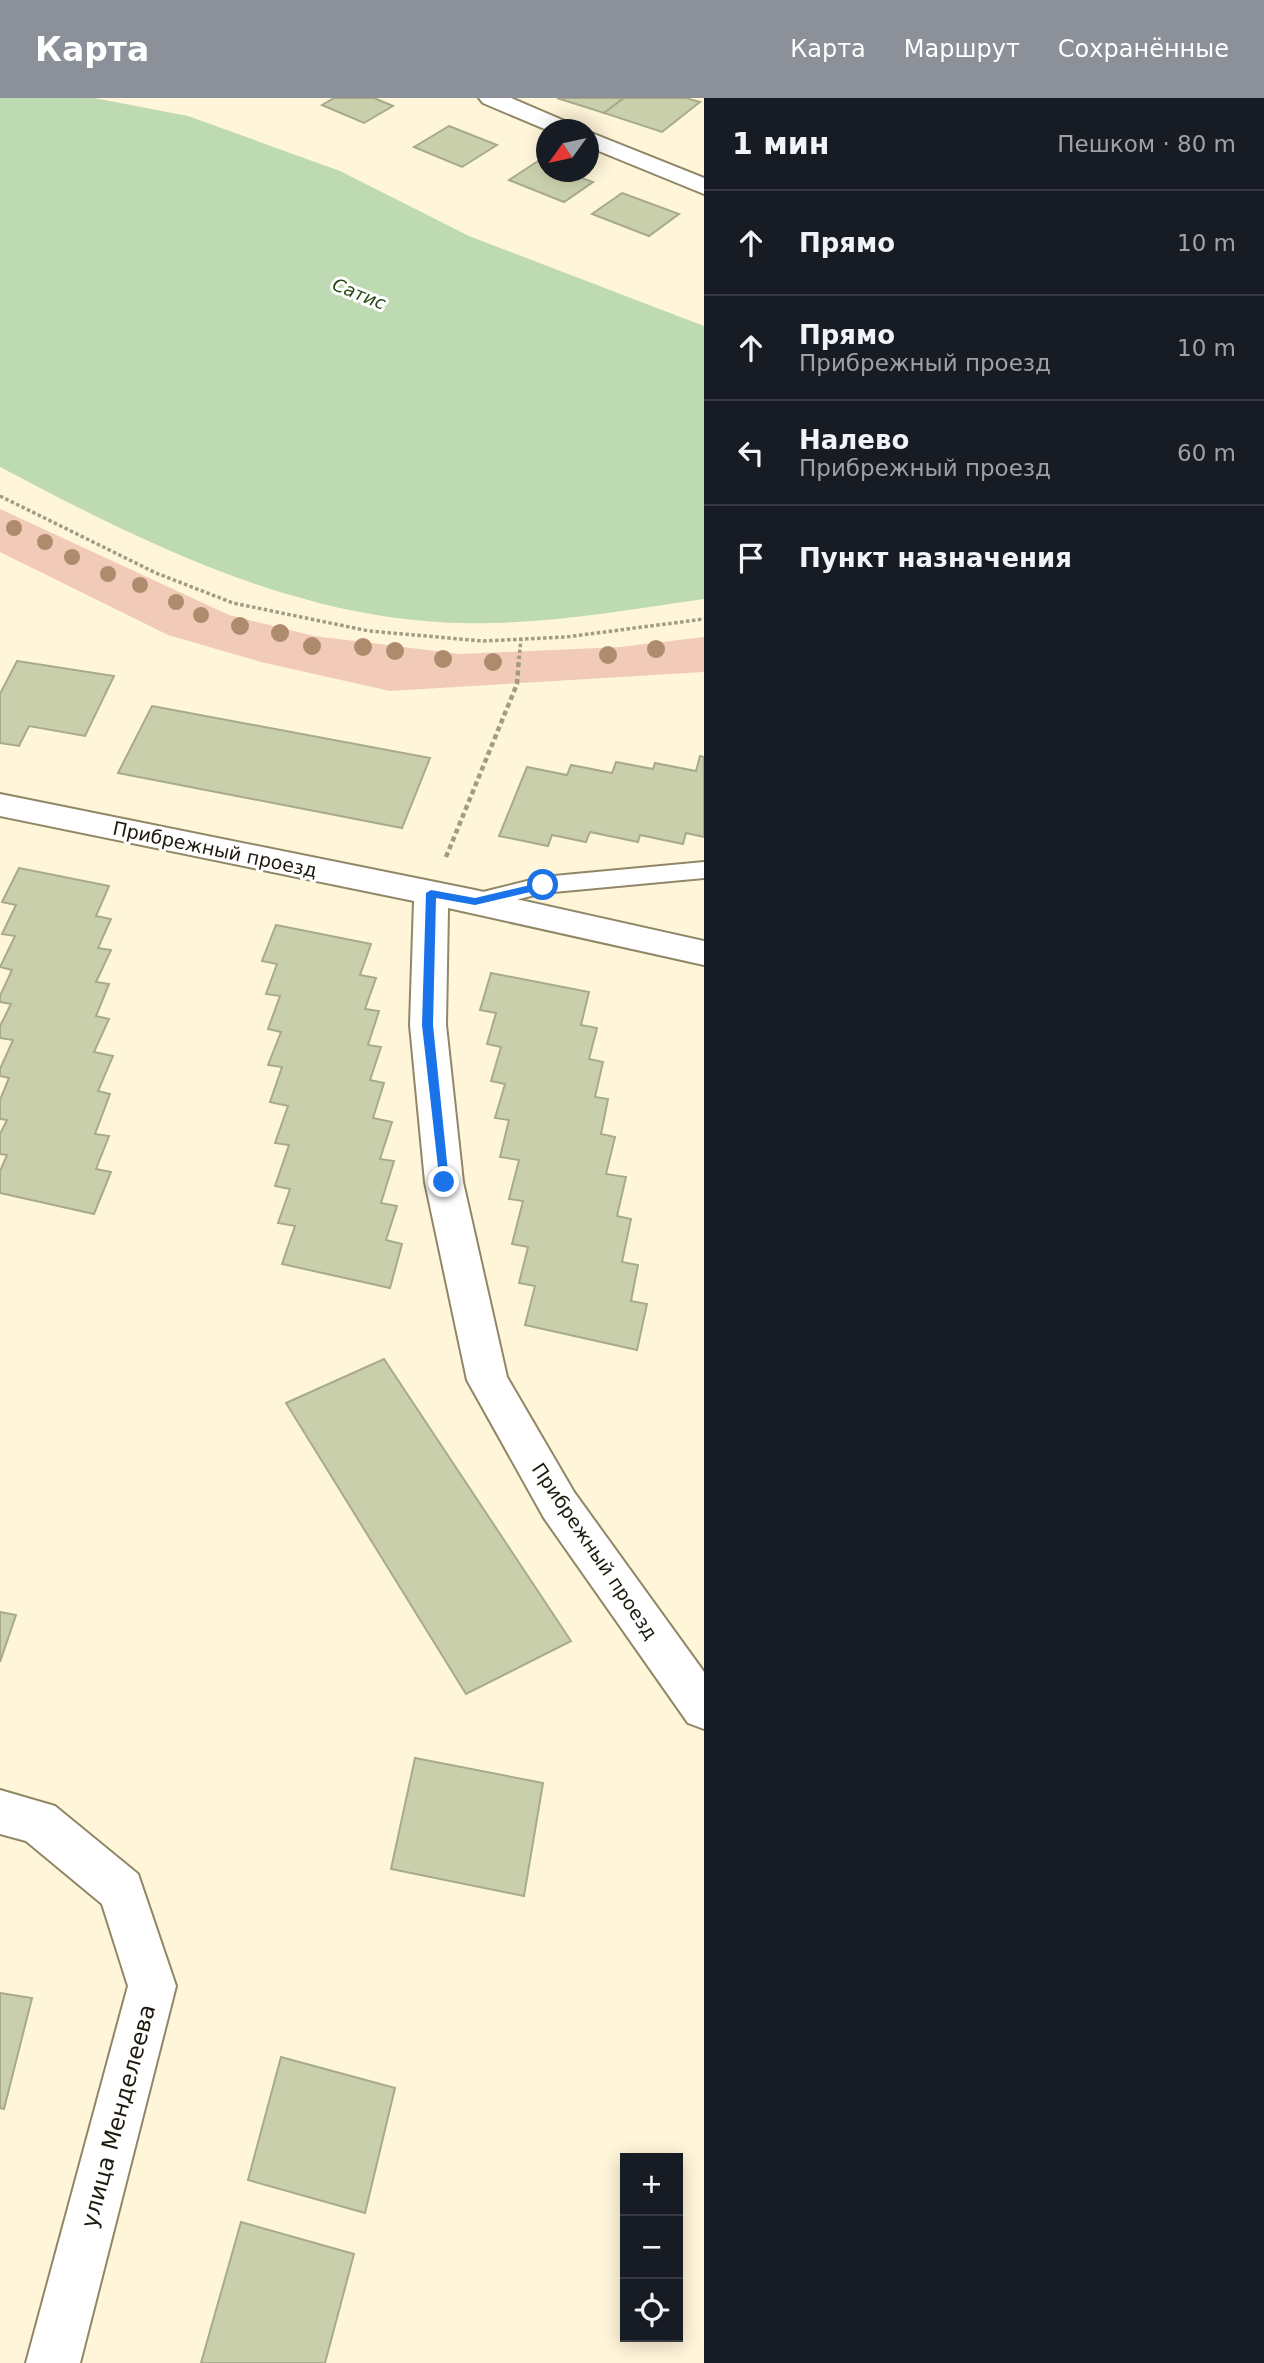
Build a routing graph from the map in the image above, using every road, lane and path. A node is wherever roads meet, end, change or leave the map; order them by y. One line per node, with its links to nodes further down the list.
1 (491, 98): 2 (street)
2 (540, 119)
3 (599, 143): 4 (street)
4 (704, 187)
5 (0, 496): 7 (path)
6 (704, 620): 7 (path)
7 (521, 639): 10 (path)
8 (0, 805): 10 (street, Прибрежный проезд)
9 (704, 870): 11 (lane)
10 (431, 893): 11 (street, Прибрежный проезд); 13 (street, Прибрежный проезд)
11 (475, 902): 12 (street, Прибрежный проезд)
12 (704, 953)
13 (704, 1708)
14 (0, 1812): 15 (street, улица Менделеева)
15 (53, 2363)

